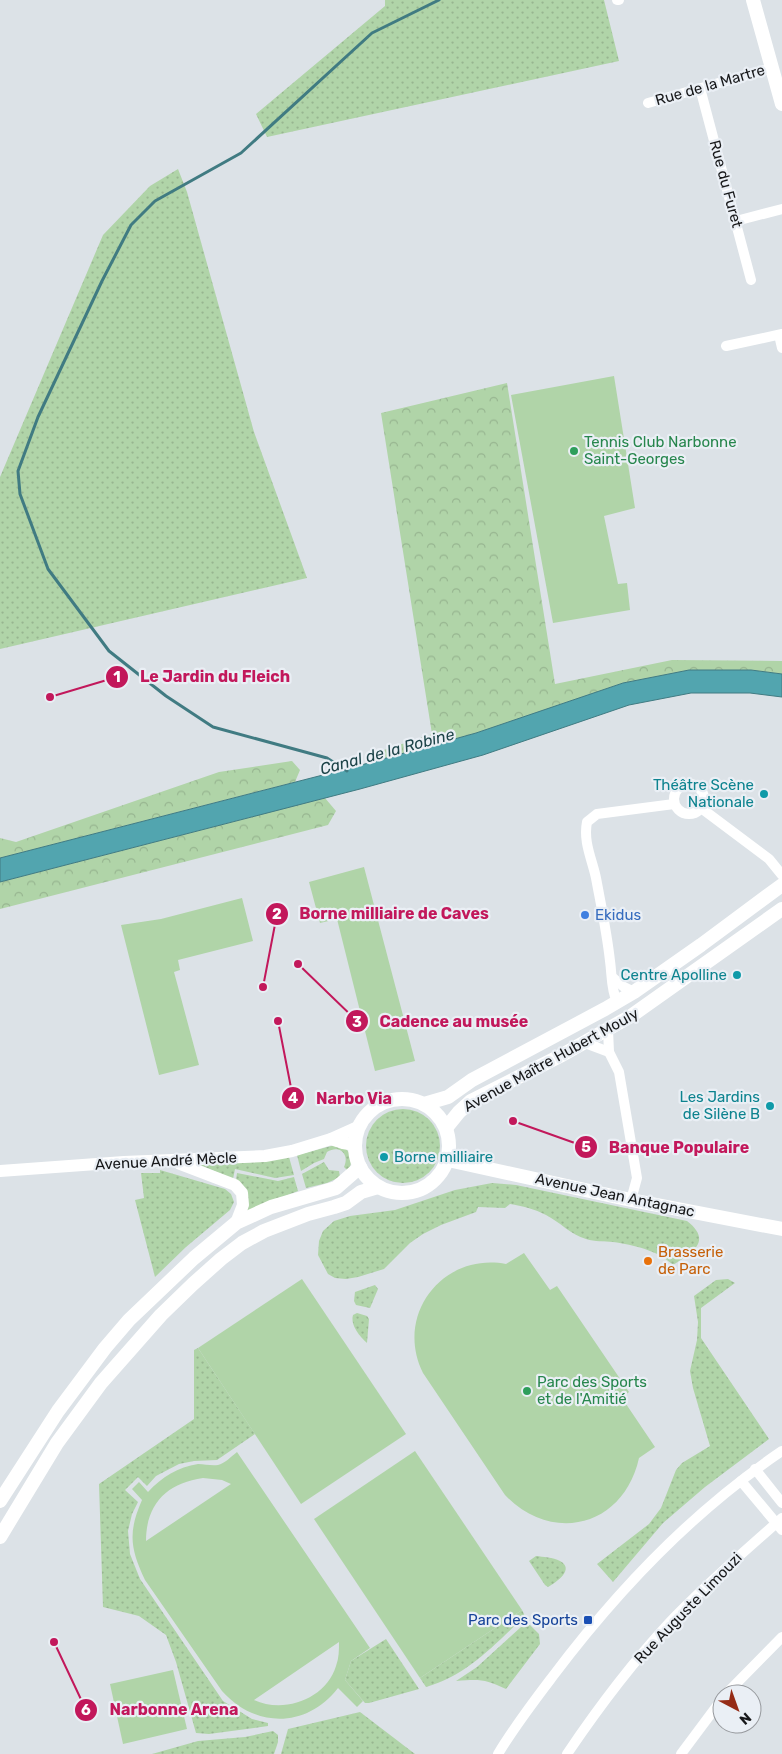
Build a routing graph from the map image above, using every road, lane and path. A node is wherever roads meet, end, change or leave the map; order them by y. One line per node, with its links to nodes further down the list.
1 (753, 0): 2 (main road)
2 (776, 71): 3 (street, Rue de la Martre); 5 (main road)
3 (700, 88): 4 (street, Rue de la Martre); 7 (street, Rue du Furet)
4 (648, 103)
5 (782, 104)
6 (782, 209): 7 (street)
7 (736, 221): 8 (street, Rue du Furet)
8 (751, 280)
9 (780, 335): 10 (street); 11 (street)
10 (726, 346)
11 (782, 348)
12 (674, 804): 13 (street); 13 (street); 17 (street)
13 (701, 808): 14 (street)
14 (782, 875)
15 (782, 886): 18 (main road, Avenue Maître Hubert Mouly)
16 (782, 908): 20 (main road, Avenue Maître Hubert Mouly)
17 (612, 977): 18 (street); 19 (street)
18 (634, 992): 19 (main road, Avenue Maître Hubert Mouly)
19 (617, 1002): 23 (main road, Avenue Maître Hubert Mouly)
20 (608, 1030): 21 (main road, Avenue Maître Hubert Mouly); 22 (street)
21 (585, 1043): 22 (street); 25 (main road, Avenue Maître Hubert Mouly)
22 (609, 1052): 33 (street)
23 (424, 1104): 24 (main road); 25 (main road)
24 (360, 1126): 26 (street, Avenue André Mècle); 27 (main road)
25 (446, 1128): 28 (main road)
26 (331, 1139): 27 (street); 29 (street, Avenue André Mècle)
27 (355, 1145): 30 (main road)
28 (448, 1160): 32 (main road); 33 (main road, Avenue Jean Antagnac)
29 (173, 1161): 31 (street, Avenue André Mècle); 34 (street)
30 (360, 1167): 32 (main road); 34 (main road)
31 (0, 1171)
32 (378, 1187): 42 (main road)
33 (632, 1200): 35 (main road, Avenue Jean Antagnac)
34 (236, 1223): 39 (main road)
35 (782, 1229)
36 (782, 1451): 37 (street)
37 (756, 1469): 38 (street); 40 (street)
38 (742, 1481): 41 (street); 46 (street)
39 (0, 1501)
40 (782, 1503)
41 (780, 1524): 47 (street, Rue Auguste Limouzi)
42 (0, 1537)
43 (782, 1637): 44 (street)
44 (736, 1684)
45 (712, 1712): 48 (street)
46 (498, 1754)
47 (567, 1754)
48 (680, 1754)

